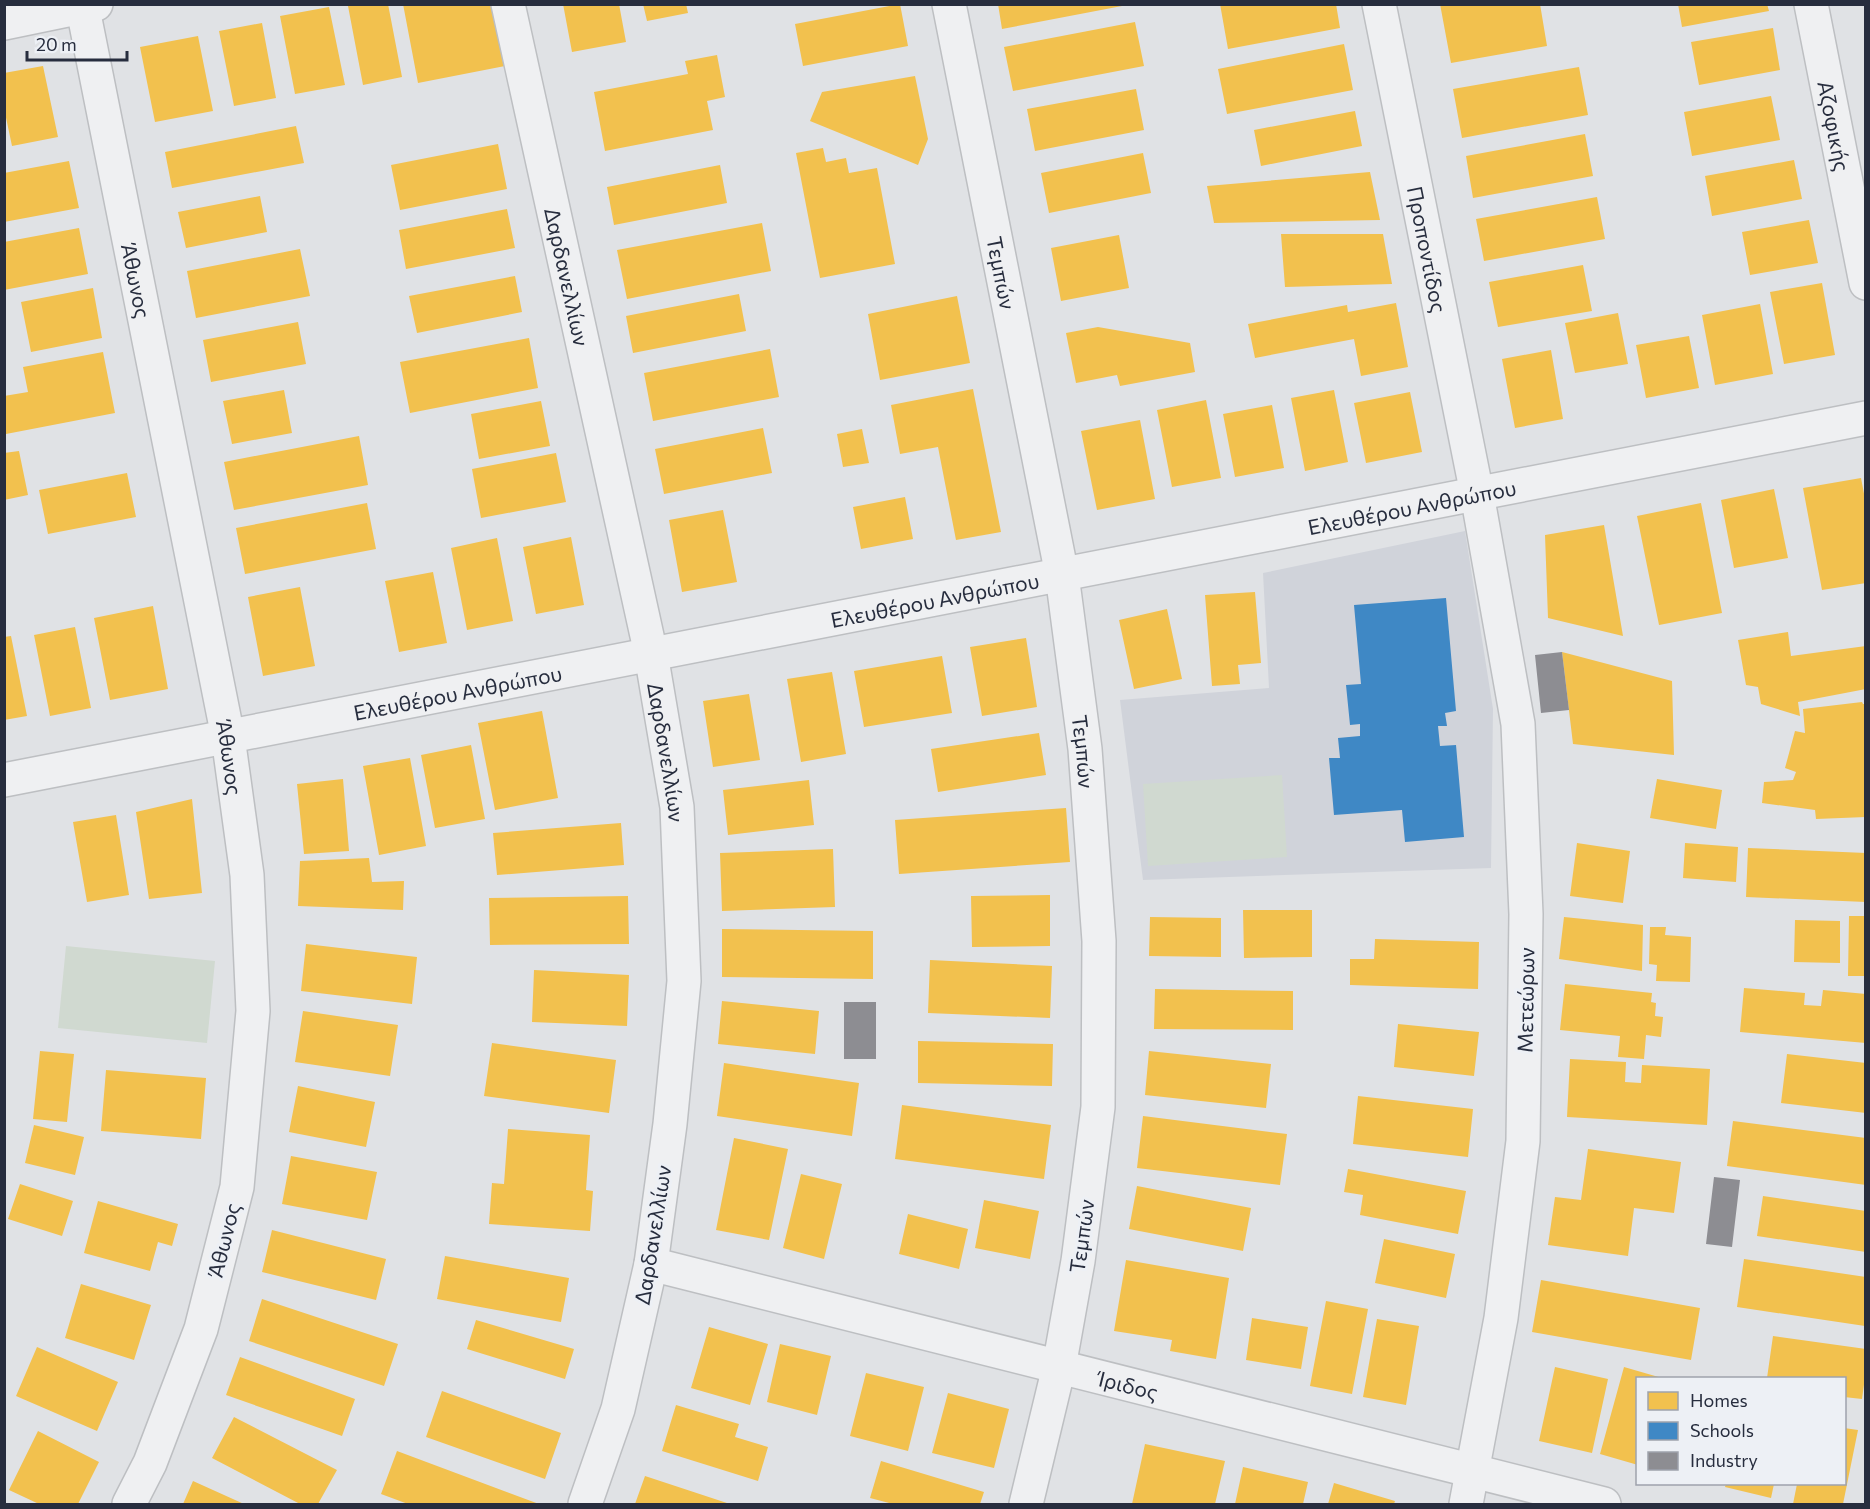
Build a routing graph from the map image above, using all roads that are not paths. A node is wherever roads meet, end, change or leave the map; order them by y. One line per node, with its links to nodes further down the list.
1 (508, 4): 11 (street, Δαρδανελλίων)
2 (949, 4): 10 (street, Τεμπών)
3 (1379, 4): 9 (street, Προποντίδος)
4 (1811, 4): 7 (street, Αζοφικής)
5 (87, 5): 6 (street); 12 (street, Άθωνος)
6 (4, 22)
7 (1866, 283)
8 (1866, 418): 9 (street, Ελευθέρου Ανθρώπου)
9 (1477, 494): 10 (street, Ελευθέρου Ανθρώπου); 16 (street, Μετεώρων)
10 (1062, 575): 11 (street, Ελευθέρου Ανθρώπου); 15 (street, Τεμπών)
11 (651, 654): 12 (street, Ελευθέρου Ανθρώπου); 14 (street, Δαρδανελλίων)
12 (228, 737): 13 (street, Ελευθέρου Ανθρώπου); 17 (street, Άθωνος)
13 (4, 780)
14 (651, 1264): 15 (street, Ίριδος); 18 (street, Δαρδανελλίων)
15 (1059, 1367): 16 (street, Ίριδος); 19 (street, Τεμπών)
16 (1474, 1472): 20 (street, Μετεώρων); 21 (street, Ίριδος)
17 (129, 1504)
18 (585, 1504)
19 (1026, 1504)
20 (1466, 1504)
21 (1604, 1504)

